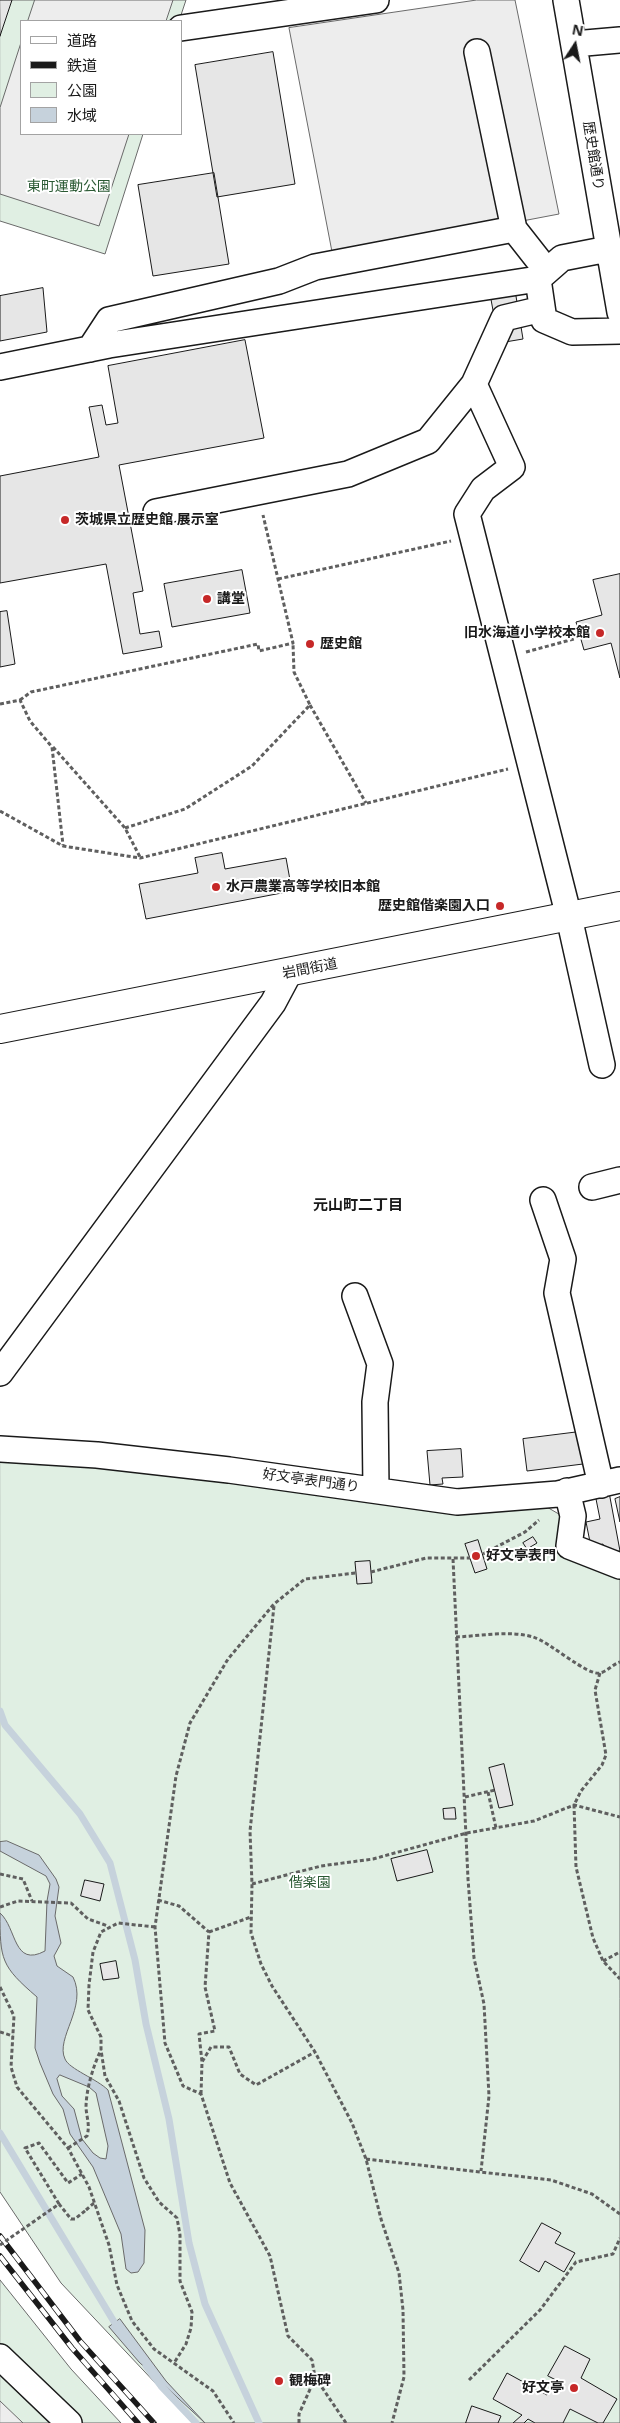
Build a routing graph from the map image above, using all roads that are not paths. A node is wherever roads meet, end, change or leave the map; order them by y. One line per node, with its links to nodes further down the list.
1 (376, 0): 3 (street)
2 (566, 0): 5 (street, 歴史館通り)
3 (182, 28)
4 (620, 40): 5 (street)
5 (574, 44): 8 (street, 歴史館通り)
6 (477, 52): 7 (street)
7 (514, 229): 9 (street); 13 (street)
8 (608, 249): 9 (street); 11 (street, 歴史館通り)
9 (542, 275): 10 (street); 13 (street)
10 (542, 309): 12 (street); 15 (street)
11 (620, 312)
12 (620, 331)
13 (90, 348): 14 (street)
14 (0, 367)
15 (474, 384): 16 (street); 18 (street)
16 (156, 512)
17 (620, 906): 18 (main road, 岩間街道)
18 (569, 917): 19 (main road, 岩間街道); 21 (street)
19 (289, 973): 20 (main road, 岩間街道); 26 (street)
20 (0, 1029)
21 (602, 1066)
22 (620, 1180): 23 (street)
23 (592, 1186)
24 (543, 1200): 28 (street)
25 (356, 1296): 29 (street)
26 (0, 1373)
27 (0, 1449): 29 (street, 好文亭表門通り)
28 (611, 1482): 30 (street, 好文亭表門通り)
29 (376, 1490): 30 (street, 好文亭表門通り)
30 (567, 1491): 31 (street)
31 (620, 1566)
32 (0, 2358): 33 (street)
33 (69, 2423)

